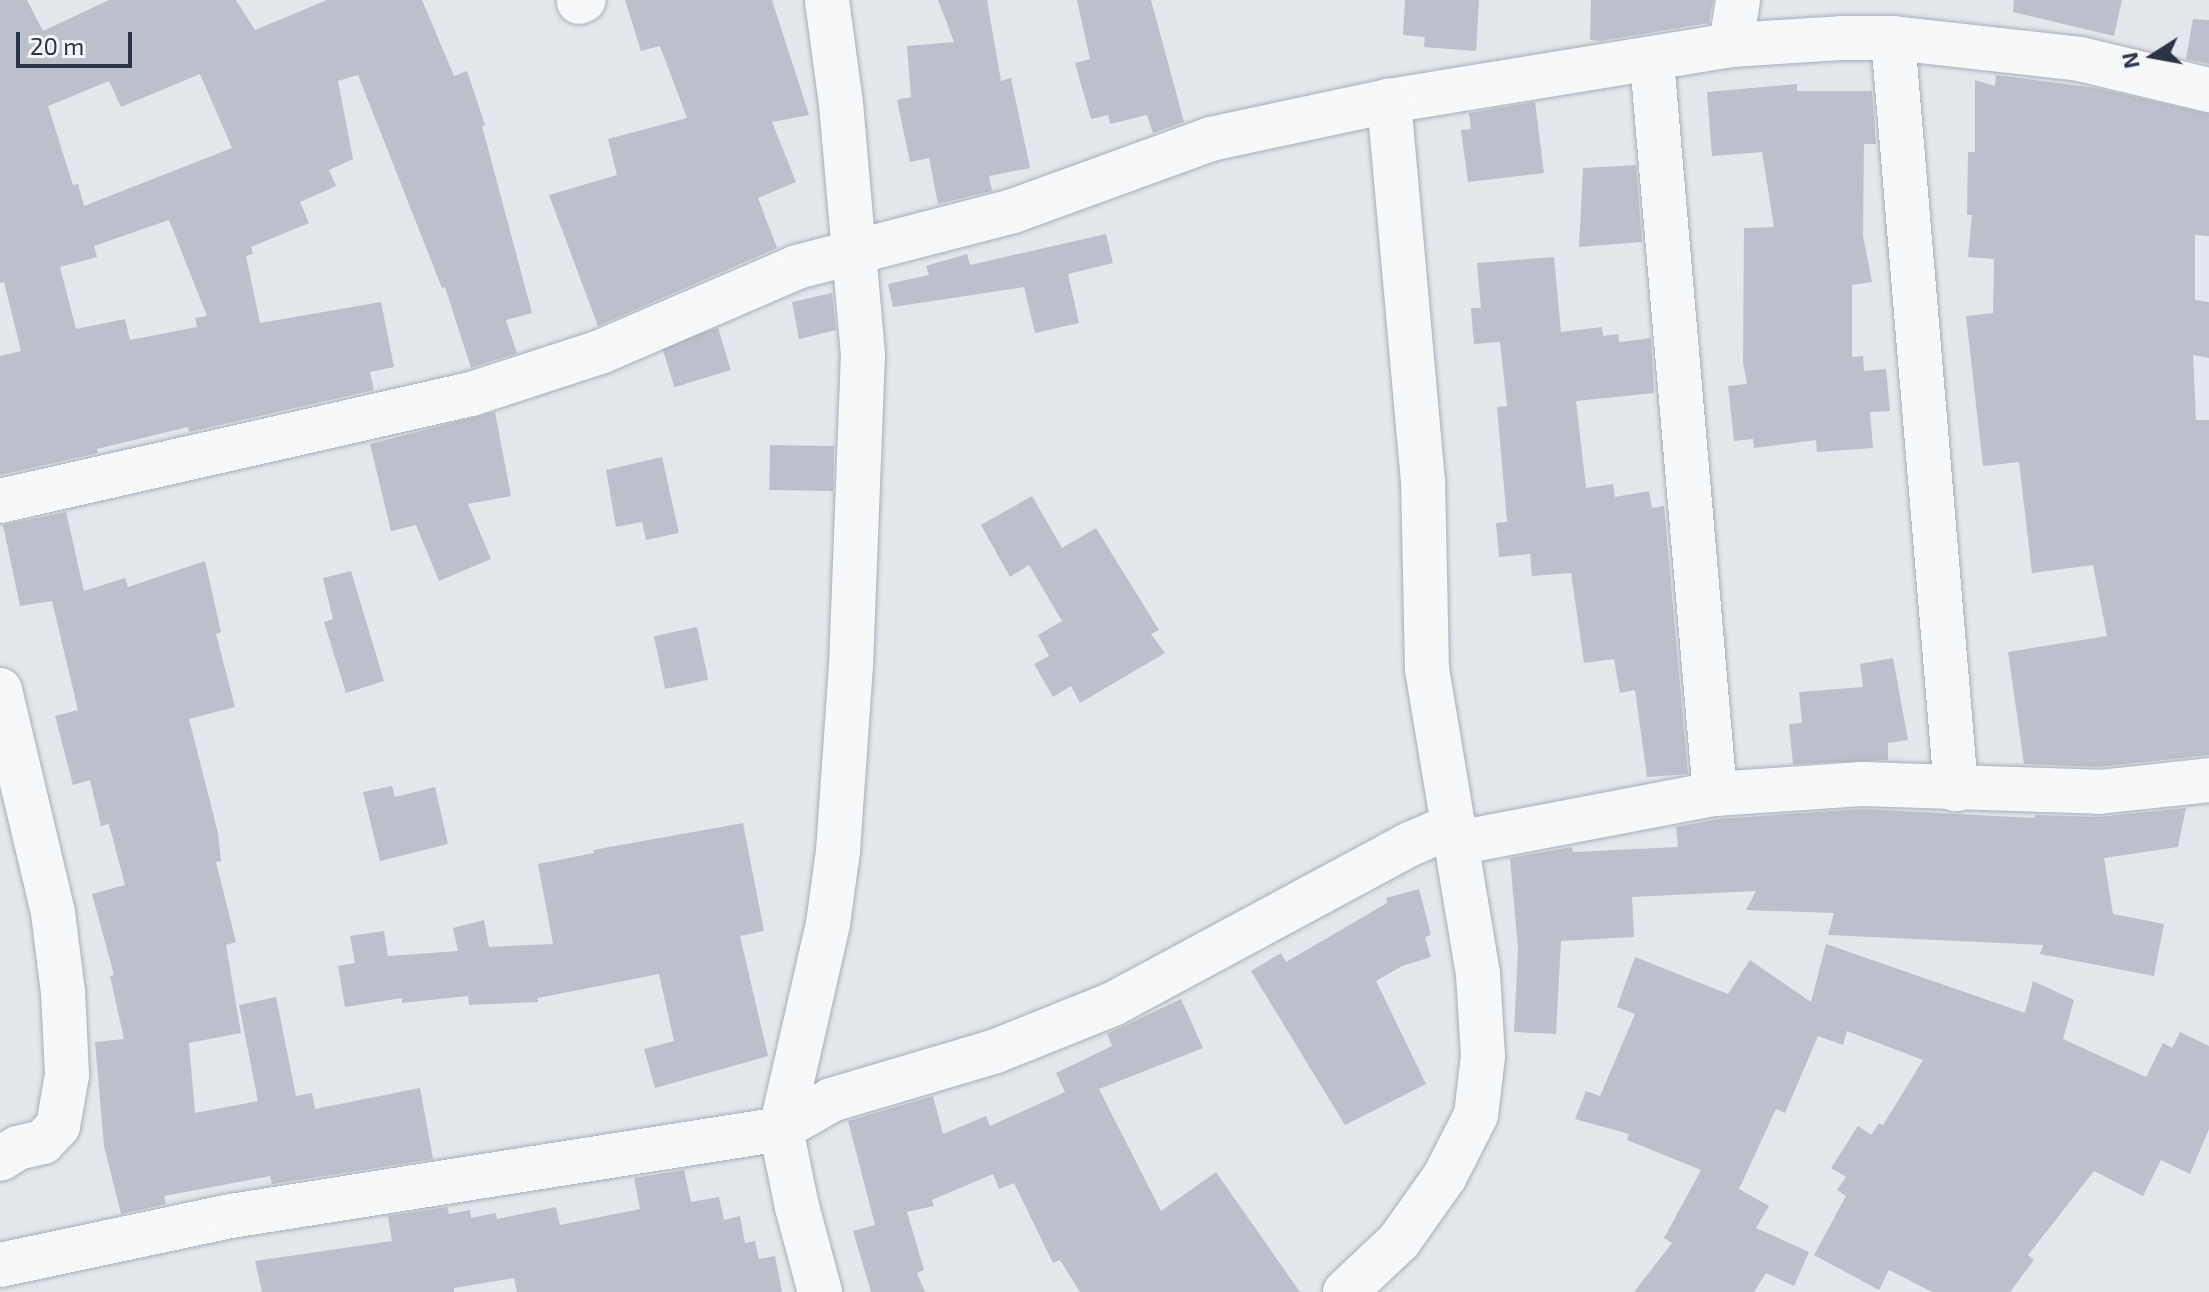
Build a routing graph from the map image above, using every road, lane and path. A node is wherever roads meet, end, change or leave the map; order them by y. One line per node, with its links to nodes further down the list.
1 (827, 0): 8 (street)
2 (1738, 0): 4 (street)
3 (1893, 38): 4 (street); 6 (street); 12 (street)
4 (1731, 45): 5 (street)
5 (1652, 61): 7 (street); 13 (street)
6 (2209, 90)
7 (1389, 101): 8 (street); 14 (street)
8 (854, 250): 9 (street); 15 (street)
9 (0, 501)
10 (0, 690): 16 (street)
11 (2209, 780): 12 (street)
12 (1956, 789): 13 (street)
13 (1715, 794): 14 (street)
14 (1456, 834): 15 (street); 19 (street)
15 (781, 1129): 17 (street); 18 (street)
16 (0, 1159)
17 (0, 1265)
18 (820, 1292)
19 (1345, 1292)

